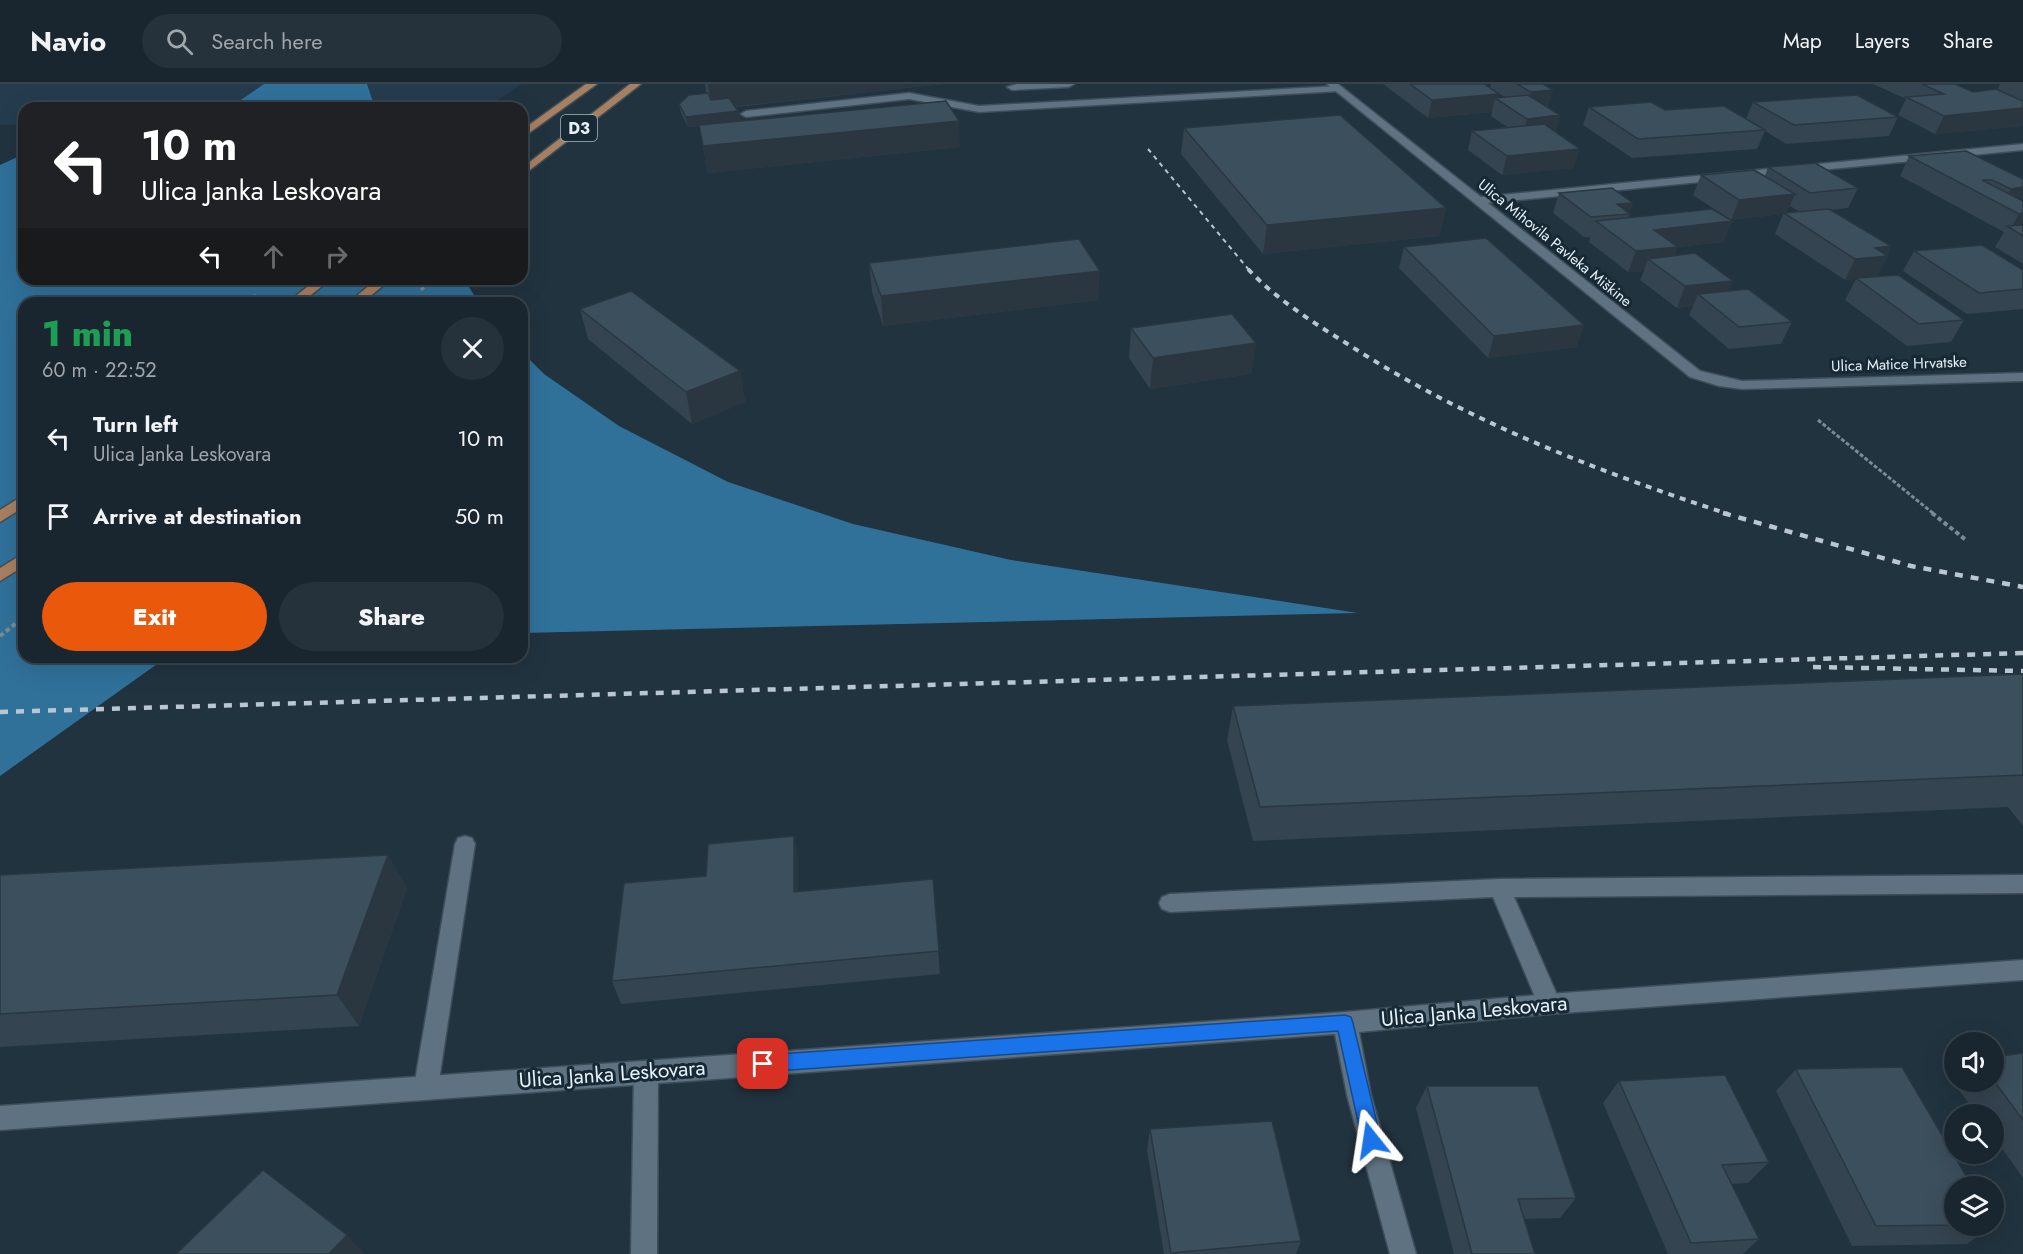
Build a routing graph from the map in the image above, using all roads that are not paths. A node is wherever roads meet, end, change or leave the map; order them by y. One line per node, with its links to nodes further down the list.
1 (592, 84): 7 (main road, D3)
2 (636, 84): 9 (main road, D3)
3 (1069, 84): 5 (street)
4 (1335, 86): 6 (street); 10 (street, Ulica Mihovila Pavleka Miškine)
5 (1012, 87)
6 (746, 114)
7 (528, 131)
8 (2023, 147): 10 (street)
9 (528, 168)
10 (1478, 201): 16 (street, Ulica Mihovila Pavleka Miškine)
11 (317, 285): 13 (main road)
12 (377, 285): 14 (main road)
13 (300, 297)
14 (362, 297)
15 (2023, 377): 16 (street, Ulica Matice Hrvatske)
16 (1776, 384)
17 (18, 504): 18 (main road)
18 (0, 517)
19 (18, 562): 20 (main road)
20 (0, 576)
21 (465, 844): 29 (street)
22 (2023, 884): 23 (street)
23 (1500, 888): 24 (street); 26 (street)
24 (1170, 903)
25 (2023, 970): 26 (street, Ulica Janka Leskovara)
26 (1549, 1004): 27 (street, Ulica Janka Leskovara)
27 (1345, 1023): 28 (street, Ulica Janka Leskovara); 32 (street)
28 (646, 1072): 29 (street, Ulica Janka Leskovara); 31 (street)
29 (426, 1087): 30 (street, Ulica Janka Leskovara)
30 (0, 1118)
31 (644, 1254)
32 (1403, 1254)

